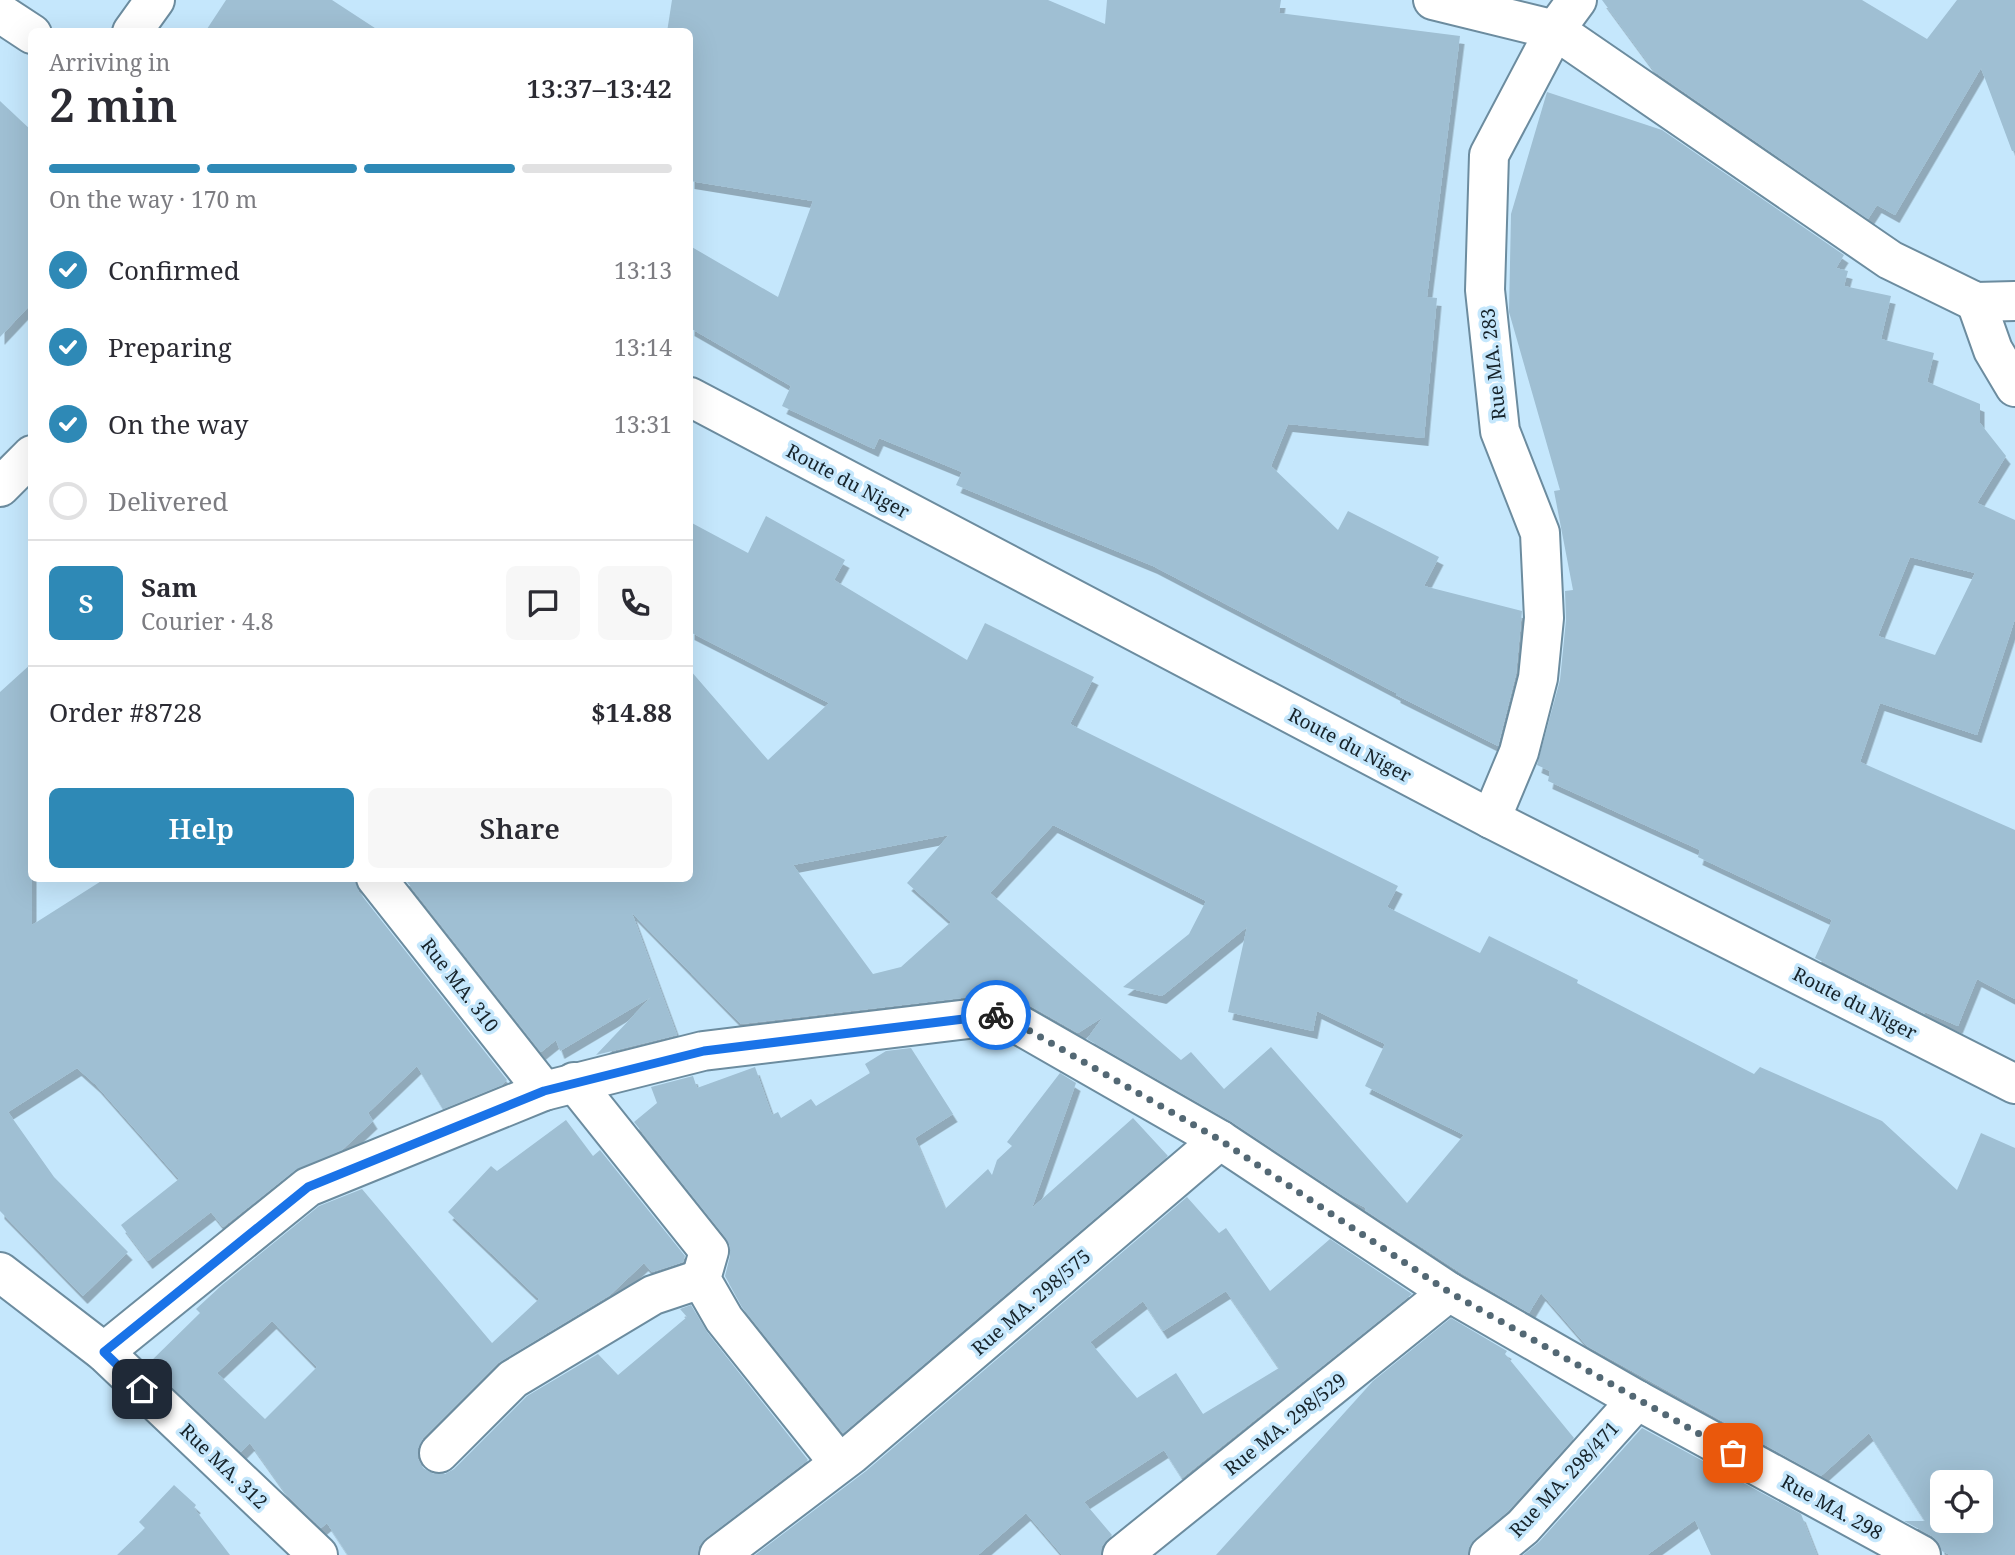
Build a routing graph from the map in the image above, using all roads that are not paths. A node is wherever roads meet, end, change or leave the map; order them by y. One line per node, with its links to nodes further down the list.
1 (155, 0): 5 (street)
2 (1433, 0): 4 (street)
3 (0, 13): 6 (street)
4 (1566, 15): 8 (street); 13 (street, Rue MA. 283)
5 (135, 28)
6 (28, 31)
7 (2015, 301): 8 (street)
8 (1976, 302): 9 (street)
9 (2015, 387)
10 (693, 399): 13 (street, Route du Niger)
11 (28, 459): 12 (street)
12 (0, 487)
13 (1491, 819): 15 (street, Route du Niger)
14 (380, 882): 16 (street, Rue MA. 310)
15 (2015, 1084)
16 (559, 1087): 17 (street, Rue MA. 298); 19 (street, Rue MA. 310); 21 (street, Rue MA. 298)
17 (1220, 1140): 20 (street, Rue MA. 298); 24 (street, Rue MA. 298/575)
18 (0, 1272): 21 (street, Rue MA. 312)
19 (701, 1279): 23 (street); 24 (street)
20 (1449, 1292): 22 (street, Rue MA. 298); 28 (street, Rue MA. 298/529)
21 (104, 1352): 26 (street, Rue MA. 312)
22 (1637, 1400): 25 (street, Rue MA. 298); 29 (street, Rue MA. 298/471)
23 (439, 1453)
24 (839, 1463): 27 (street, Rue MA. 298/575)
25 (1899, 1550)
26 (318, 1555)
27 (719, 1555)
28 (1122, 1555)
29 (1489, 1555)

